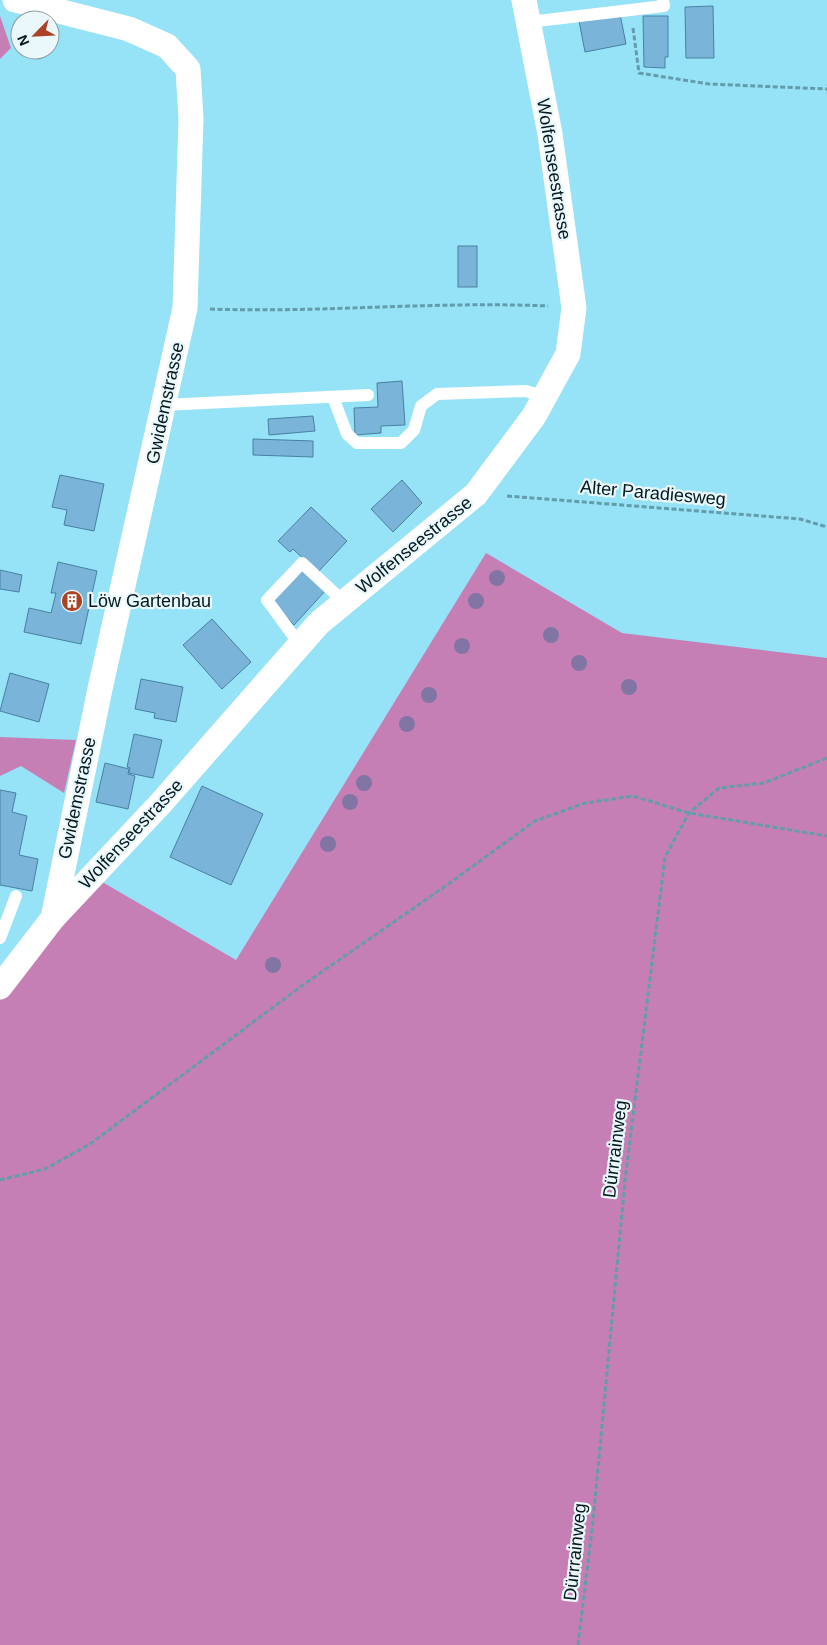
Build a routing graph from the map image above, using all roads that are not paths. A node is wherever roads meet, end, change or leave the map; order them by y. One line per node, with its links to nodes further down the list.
1 (15, 0): 7 (street, Gwidemstrasse)
2 (663, 0): 3 (lane)
3 (526, 11): 6 (street, Wolfenseestrasse)
4 (368, 396): 5 (lane)
5 (333, 397): 6 (lane); 7 (lane)
6 (545, 397): 8 (street, Wolfenseestrasse)
7 (164, 405): 11 (street, Gwidemstrasse)
8 (344, 602): 9 (street, Wolfenseestrasse); 9 (lane)
9 (300, 645): 11 (street, Wolfenseestrasse)
10 (16, 896): 12 (lane)
11 (53, 918): 13 (street, Wolfenseestrasse)
12 (0, 938)
13 (0, 987)

